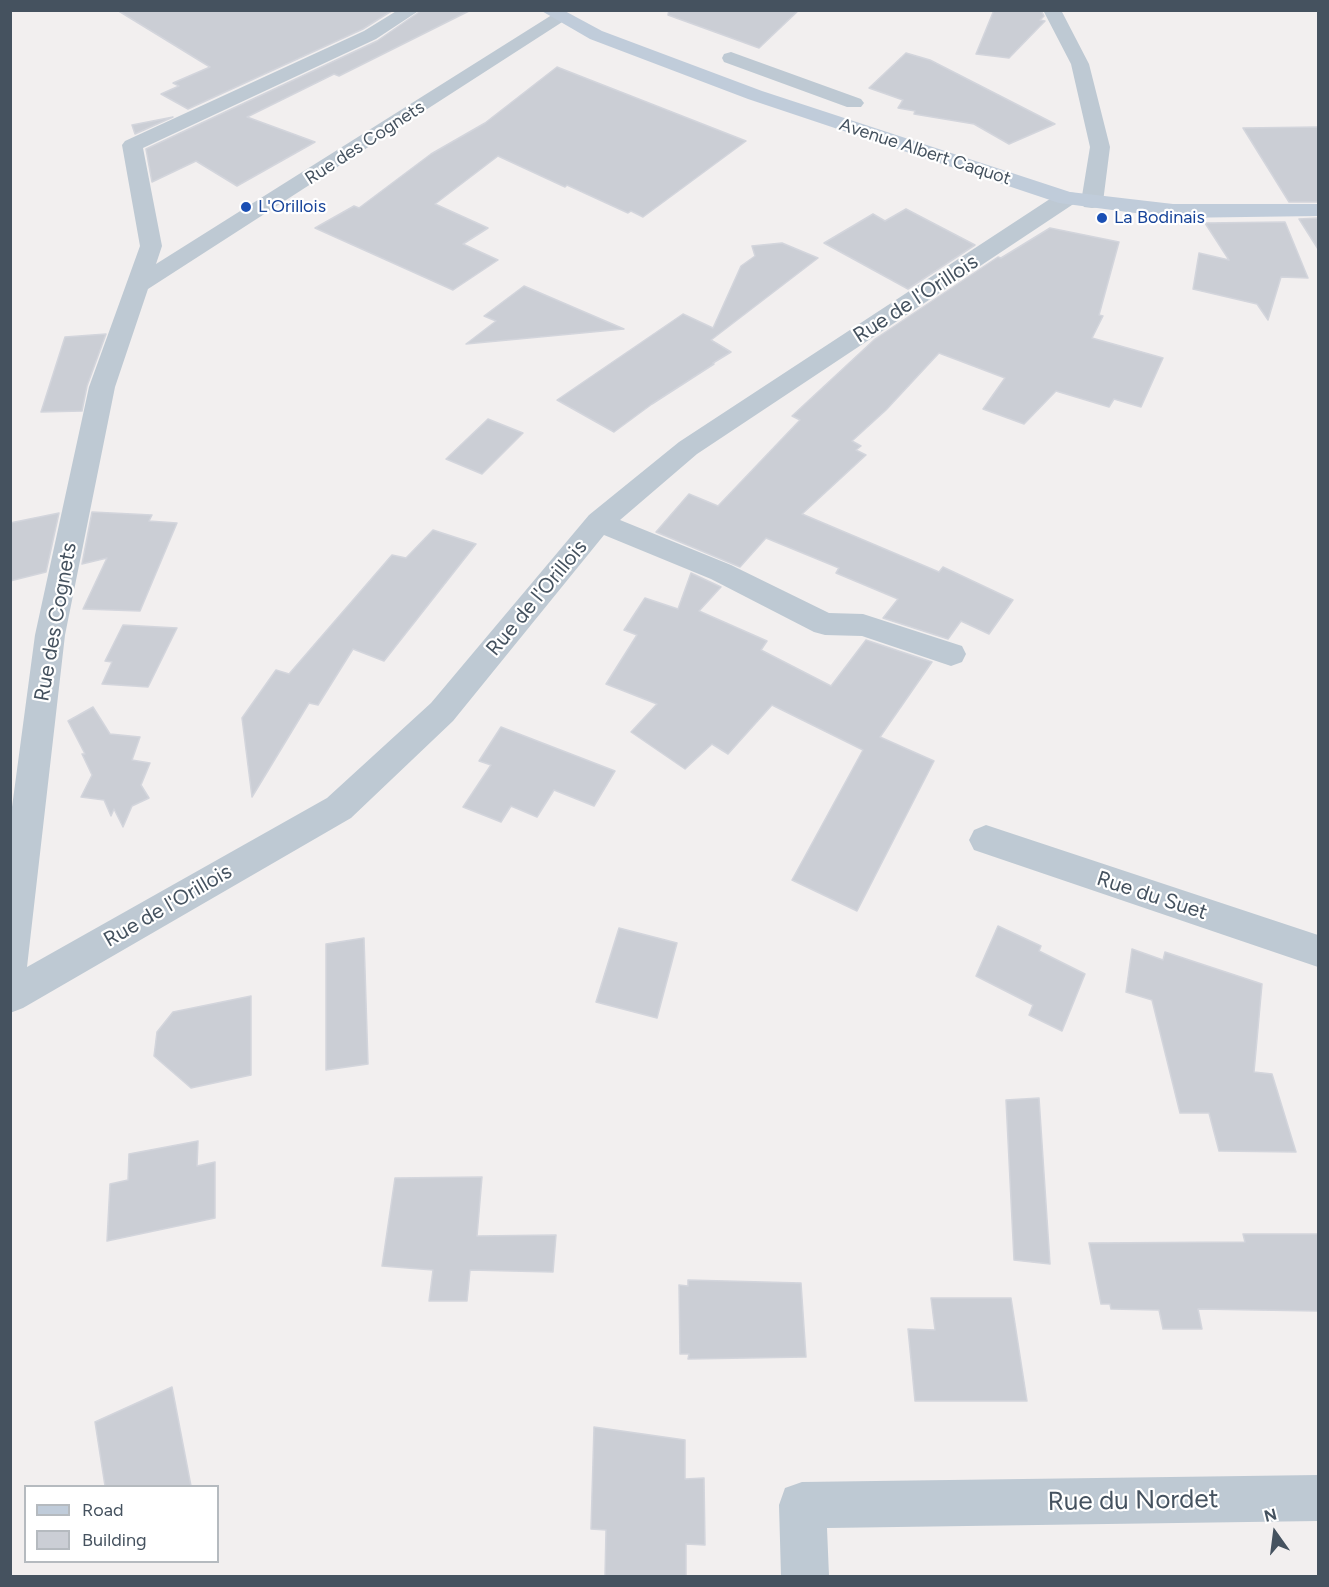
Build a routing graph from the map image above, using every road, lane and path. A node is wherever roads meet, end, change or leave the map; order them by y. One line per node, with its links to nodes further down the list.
1 (411, 10): 10 (street, Rue des Cognets)
2 (1052, 10): 8 (street)
3 (555, 14): 6 (main road, Avenue Albert Caquot); 10 (street, Rue des Cognets)
4 (730, 58): 5 (street)
5 (781, 77): 6 (street); 7 (street)
6 (755, 95): 8 (main road, Avenue Albert Caquot)
7 (854, 103)
8 (1079, 200): 9 (main road, Avenue Albert Caquot); 11 (street, Rue de l'Orillois)
9 (1318, 210)
10 (137, 286): 15 (street, Rue des Cognets)
11 (599, 522): 12 (street); 16 (street, Rue de l'Orillois)
12 (951, 654)
13 (986, 840): 14 (street, Rue du Suet)
14 (1318, 951)
15 (10, 965)
16 (10, 996)
17 (1318, 1498): 18 (street, Rue du Nordet)
18 (805, 1576)

